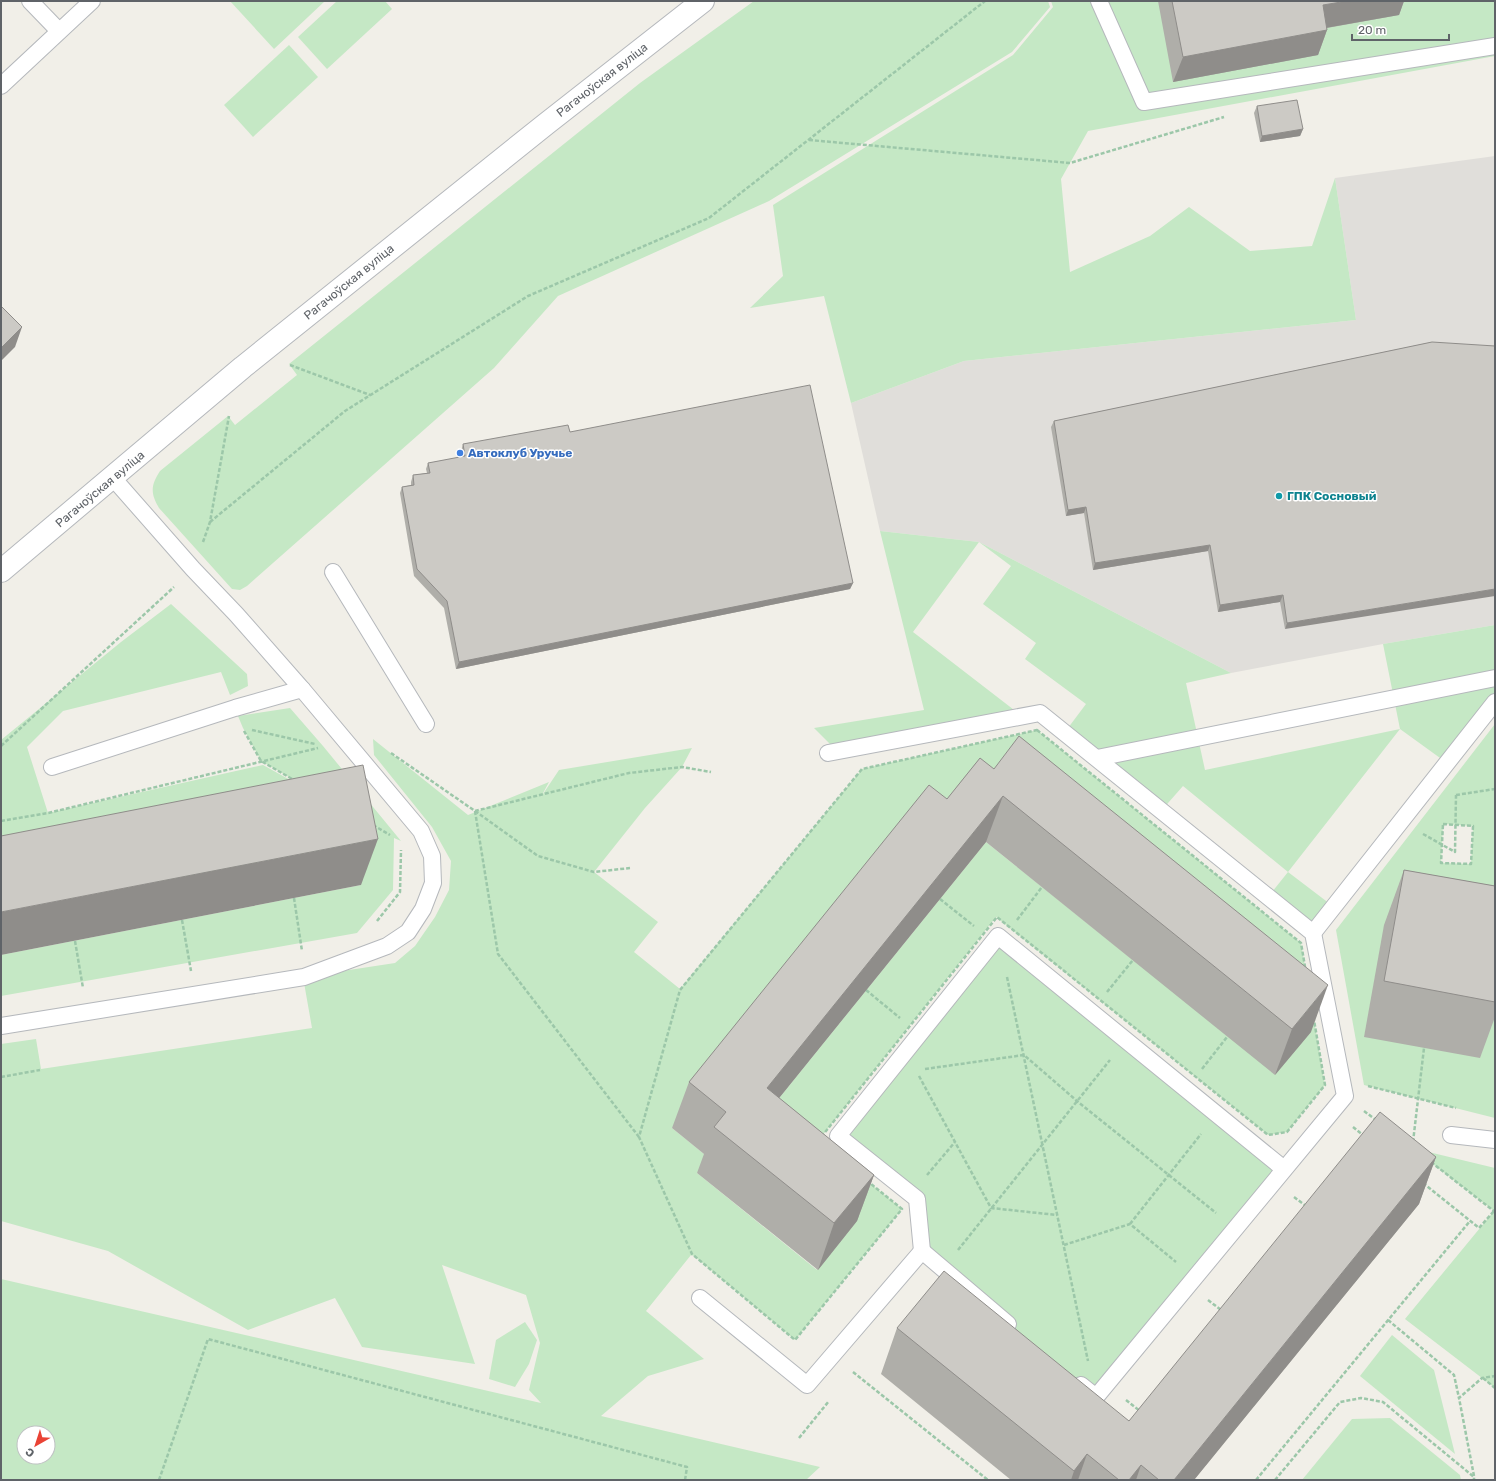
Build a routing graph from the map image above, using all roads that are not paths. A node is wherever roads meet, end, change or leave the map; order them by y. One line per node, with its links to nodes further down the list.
1 (30, 1): 5 (lane)
2 (92, 1): 5 (lane)
3 (703, 1): 8 (street, Рагачоўская вуліца)
4 (1099, 1): 6 (lane)
5 (59, 31): 7 (lane)
6 (1495, 46)
7 (1, 86)
8 (113, 478): 9 (street, Рагачоўская вуліца); 12 (lane)
9 (4, 564)
10 (333, 572): 14 (lane)
11 (1495, 678): 16 (lane)
12 (302, 689): 17 (lane); 19 (lane)
13 (1495, 702): 18 (lane)
14 (426, 724)
15 (828, 753): 16 (lane)
16 (1097, 758): 18 (lane)
17 (52, 767)
18 (1313, 933): 22 (lane)
19 (1, 1026)
20 (1451, 1135): 21 (lane)
21 (1495, 1140)
22 (1284, 1170): 23 (lane); 26 (lane)
23 (922, 1251): 24 (lane); 25 (lane)
24 (700, 1298)
25 (1022, 1336)
26 (1072, 1377)

